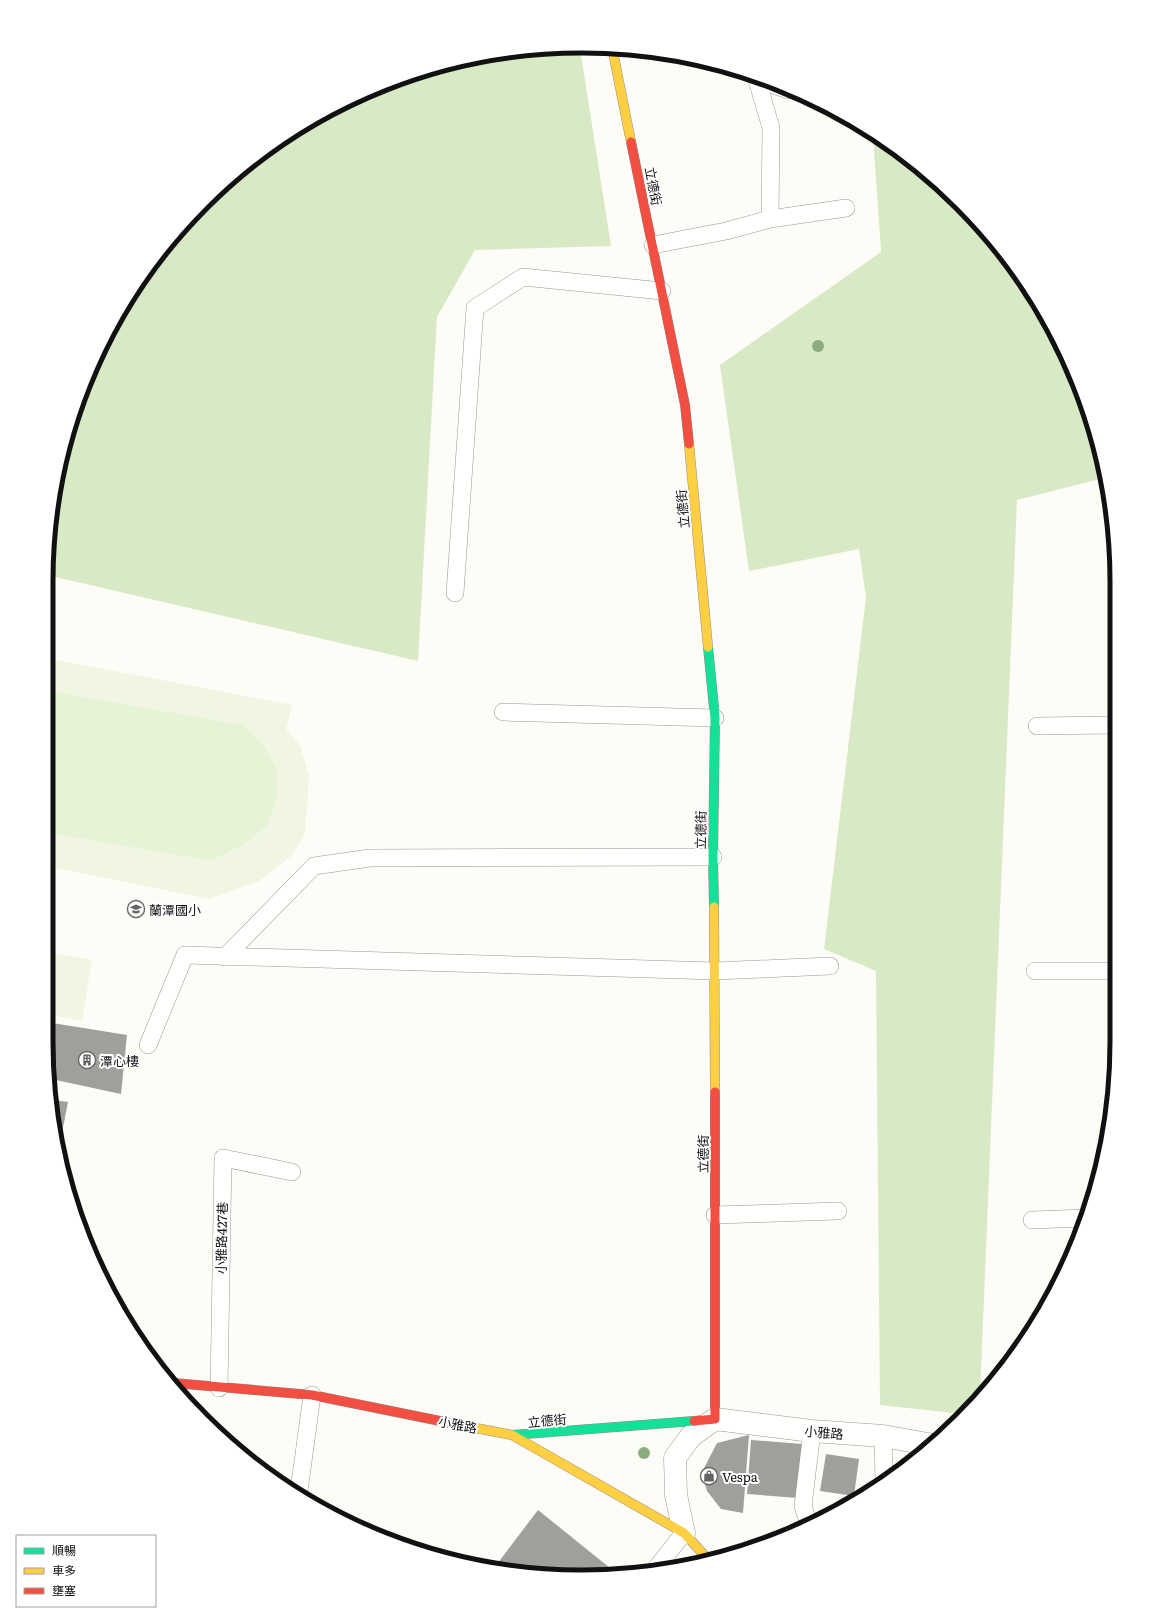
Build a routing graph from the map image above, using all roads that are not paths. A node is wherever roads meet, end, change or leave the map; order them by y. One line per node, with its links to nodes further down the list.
1 (613, 54): 5 (street, 立德街)
2 (757, 83): 4 (lane)
3 (846, 208): 4 (lane)
4 (770, 219): 5 (lane)
5 (652, 245): 6 (street, 立德街)
6 (662, 291): 7 (lane); 9 (street, 立德街)
7 (455, 593)
8 (503, 712): 9 (lane)
9 (714, 718): 12 (street, 立德街)
10 (1110, 725): 11 (lane)
11 (1037, 726)
12 (713, 857): 13 (lane); 15 (street, 立德街)
13 (225, 957): 15 (lane); 18 (lane)
14 (830, 966): 15 (lane)
15 (715, 971): 21 (street, 立德街)
16 (1035, 971): 17 (lane)
17 (1110, 971)
18 (148, 1045)
19 (292, 1172): 25 (lane, 小雅路427巷)
20 (838, 1211): 21 (lane)
21 (715, 1215): 27 (street, 立德街)
22 (1079, 1218): 23 (lane)
23 (1032, 1220)
24 (178, 1383): 25 (street, 小雅路)
25 (218, 1388): 26 (street, 小雅路)
26 (312, 1396): 29 (street, 小雅路); 33 (lane)
27 (715, 1419): 28 (street, 小雅路); 29 (street, 立德街); 35 (street)
28 (812, 1431): 30 (street, 小雅路); 34 (lane)
29 (512, 1435): 35 (street, 小雅路)
30 (883, 1436): 31 (street, 小雅路); 32 (lane)
31 (925, 1443)
32 (884, 1475)
33 (299, 1488)
34 (807, 1519)
35 (684, 1533): 36 (street, 小雅路); 37 (lane)
36 (704, 1555)
37 (660, 1564)

